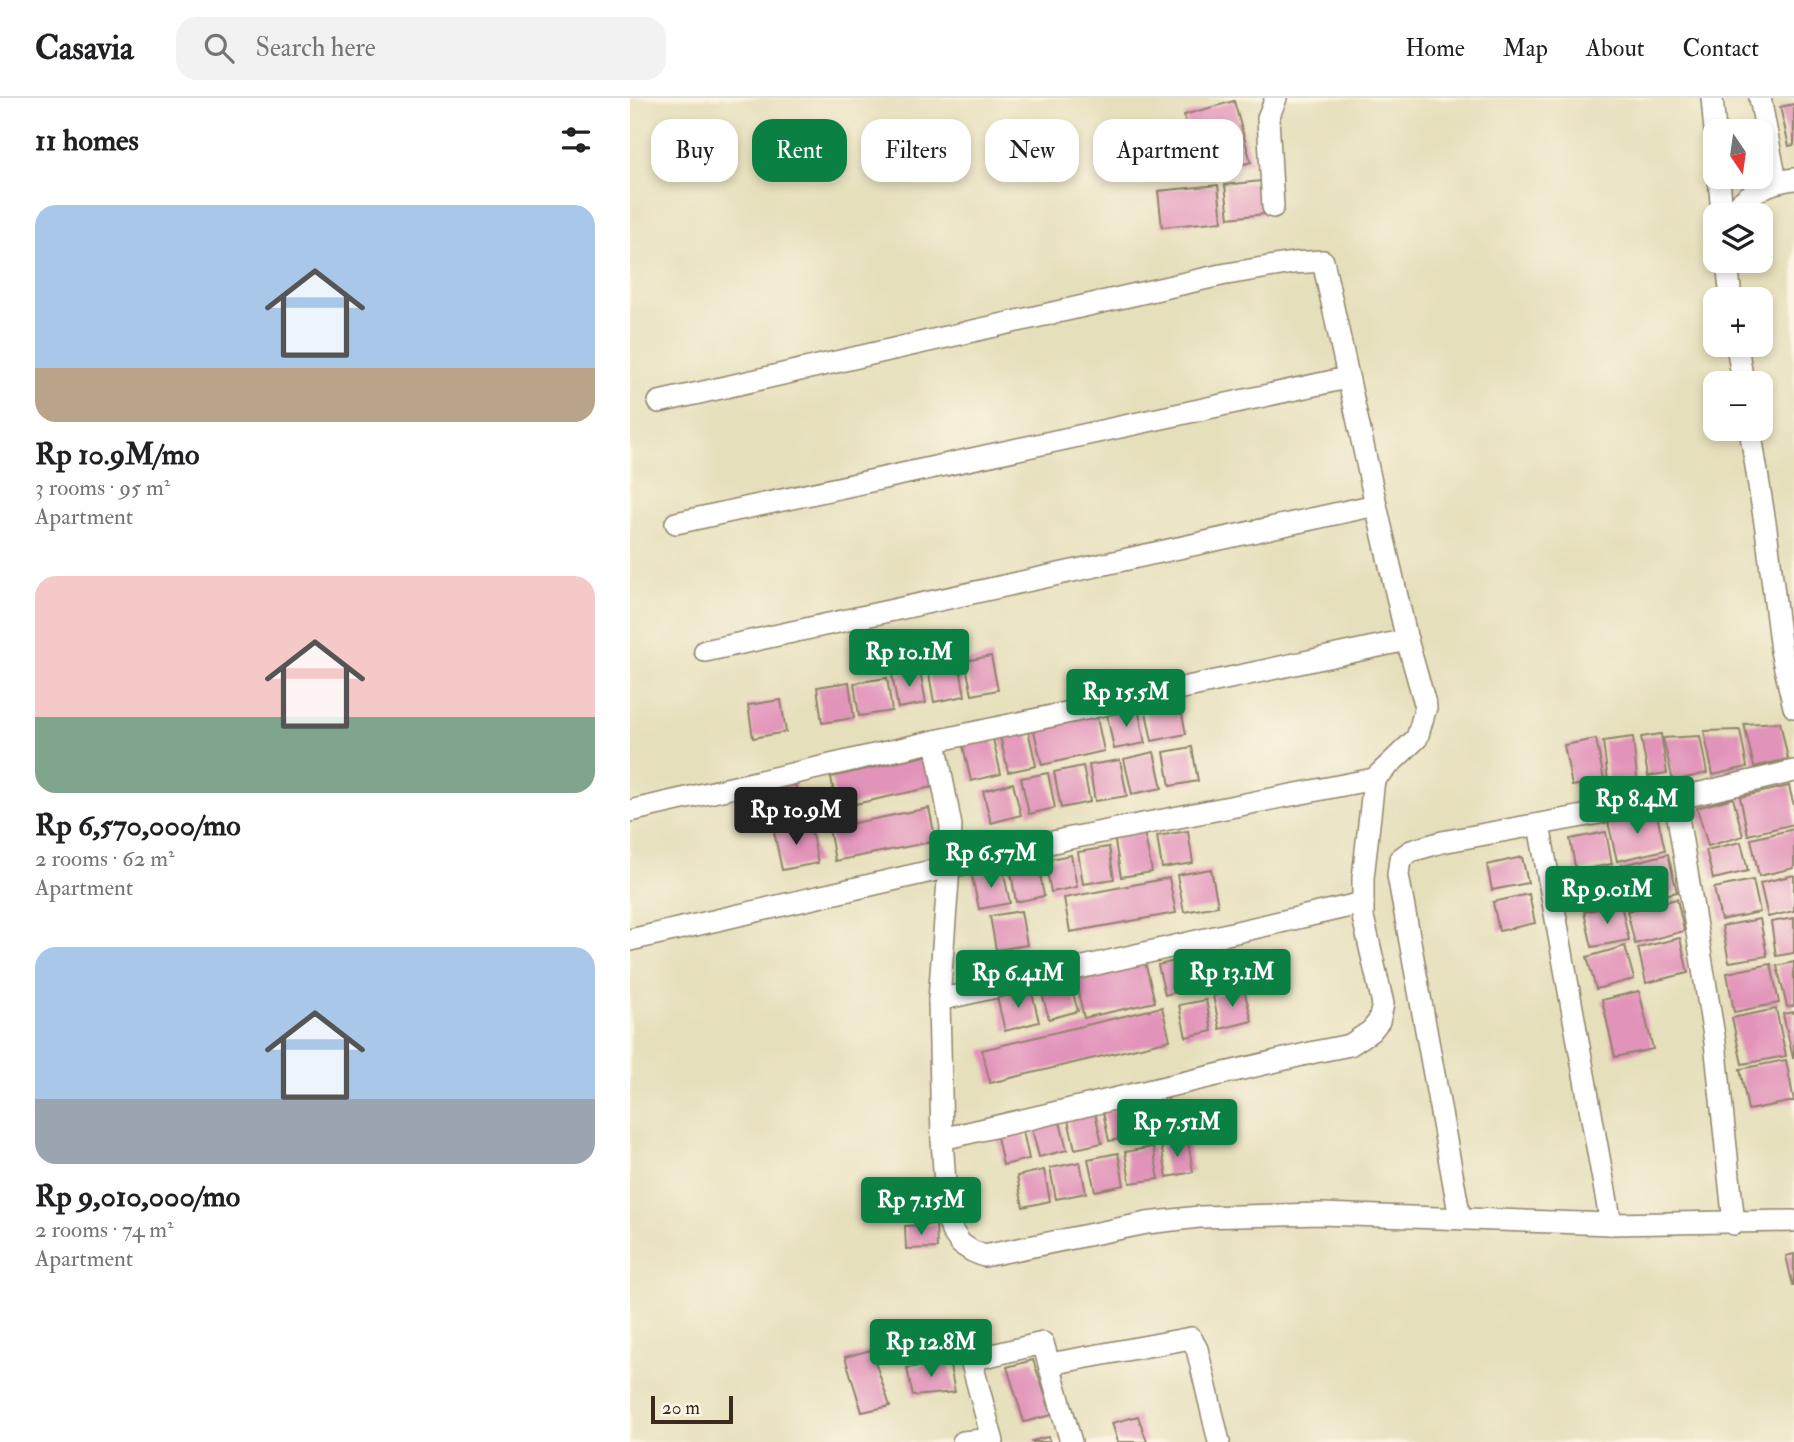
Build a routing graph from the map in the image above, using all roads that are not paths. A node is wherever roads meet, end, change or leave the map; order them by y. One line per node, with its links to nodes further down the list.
1 (1276, 98): 7 (street)
2 (1712, 98): 4 (street)
3 (1760, 98): 5 (street)
4 (1714, 119)
5 (1785, 180): 6 (street)
6 (1743, 203)
7 (1273, 207)
8 (1347, 378): 9 (street); 11 (street); 12 (street)
9 (659, 402)
10 (1752, 441): 15 (street)
11 (1376, 505): 13 (street); 14 (street)
12 (676, 523)
13 (1408, 640): 16 (street); 18 (street)
14 (705, 651)
15 (1794, 707)
16 (935, 741): 20 (street); 24 (street)
17 (1794, 771): 19 (street)
18 (1374, 779): 22 (street); 24 (street)
19 (1675, 799): 21 (street); 32 (street)
20 (630, 811)
21 (1539, 825): 23 (street); 31 (street)
22 (1366, 854): 23 (street); 25 (street)
23 (1398, 866): 29 (street)
24 (949, 867): 26 (street); 27 (street)
25 (1363, 902): 27 (street); 28 (street)
26 (630, 940)
27 (939, 1000): 28 (street)
28 (942, 1139): 29 (street)
29 (1460, 1218): 31 (street)
30 (1794, 1221): 32 (street)
31 (1611, 1224): 32 (street)
32 (1734, 1224)
33 (1050, 1364): 34 (street); 36 (street); 37 (street)
34 (992, 1440): 35 (street)
35 (963, 1442)
36 (1071, 1442)
37 (1219, 1442)

